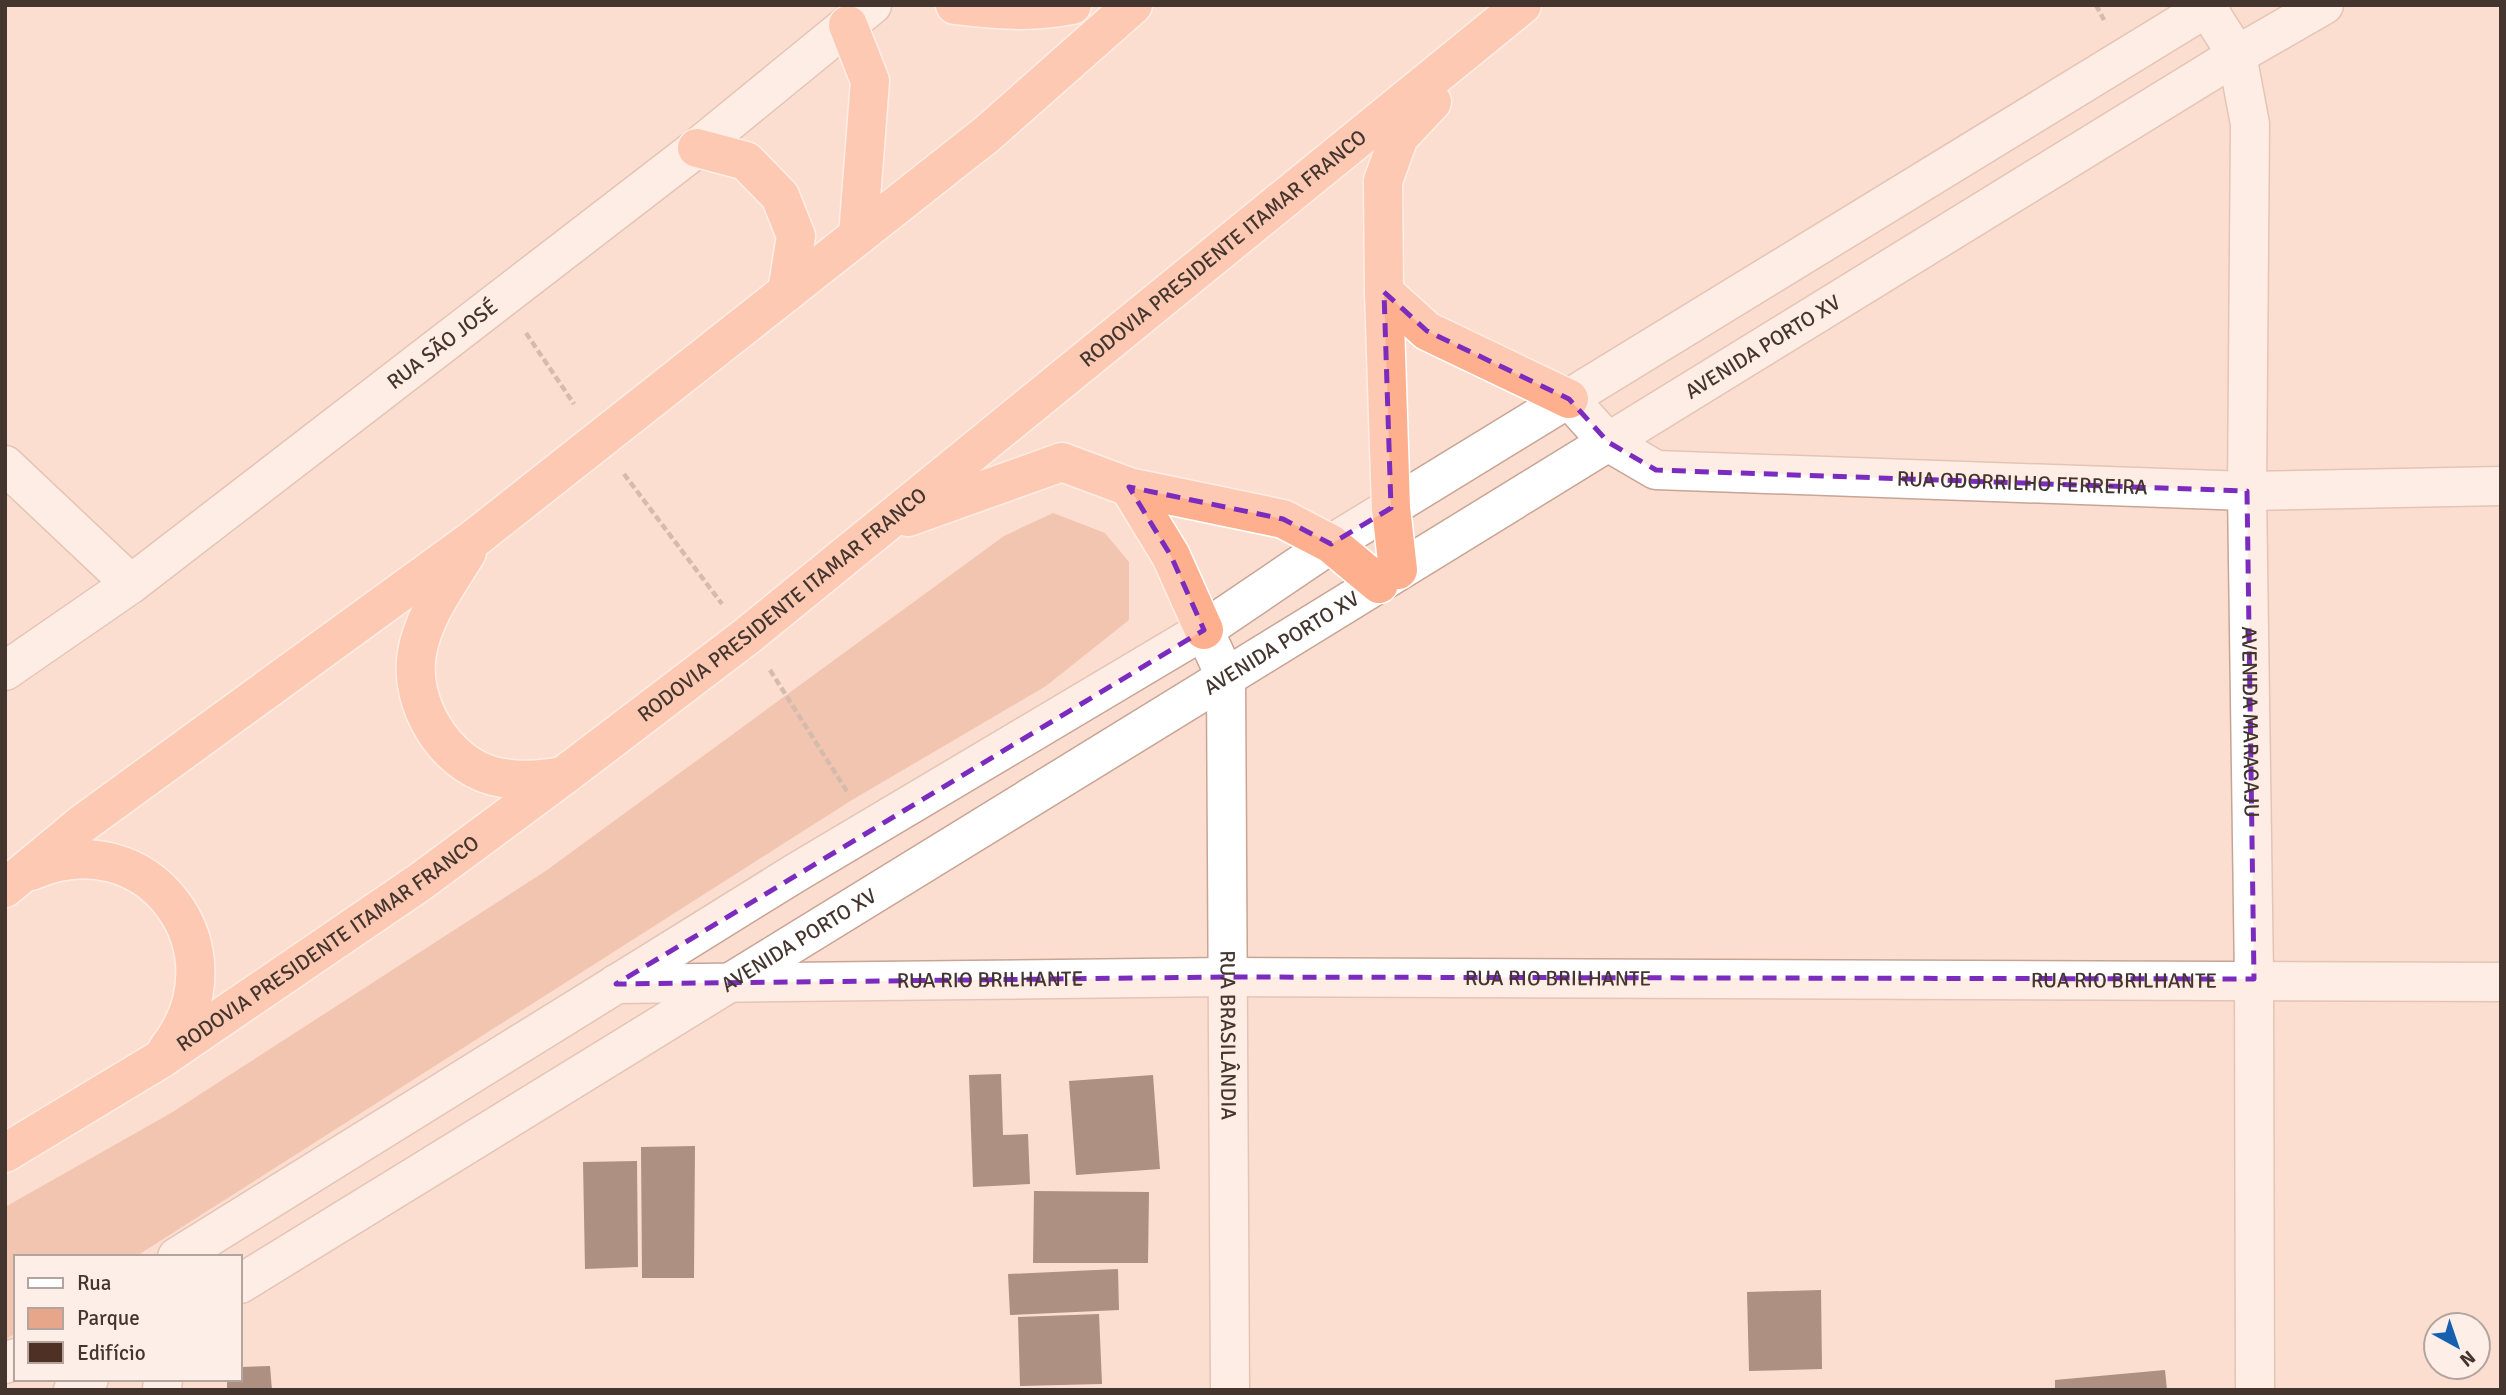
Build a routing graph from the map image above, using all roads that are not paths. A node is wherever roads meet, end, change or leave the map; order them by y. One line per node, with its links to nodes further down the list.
1 (955, 5): 2 (highway)
2 (1072, 5)
3 (1133, 5): 10 (highway)
4 (2324, 5): 8 (street, AVENIDA PORTO XV)
5 (2209, 6): 8 (street); 13 (street)
6 (1515, 11): 12 (highway); 20 (highway, RODOVIA PRESIDENTE ITAMAR FRANCO)
7 (849, 12): 9 (street, RUA SÃO JOSÉ); 10 (highway)
8 (2237, 55): 14 (street, AVENIDA PORTO XV); 18 (street, AVENIDA MARACAJU)
9 (697, 148): 11 (highway); 24 (street, RUA SÃO JOSÉ)
10 (858, 236): 11 (highway)
11 (787, 292): 21 (highway)
12 (1384, 292): 13 (highway); 19 (highway)
13 (1569, 399): 14 (street, RUA ODORRILHO FERREIRA); 19 (street)
14 (1608, 442): 18 (street, RUA ODORRILHO FERREIRA); 23 (street, AVENIDA PORTO XV)
15 (5, 465): 24 (street)
16 (2501, 486): 18 (street, RUA ODORRILHO FERREIRA)
17 (1129, 487): 20 (highway); 22 (highway); 25 (highway)
18 (2247, 491): 31 (street, AVENIDA MARACAJU)
19 (1391, 508): 22 (street); 23 (highway)
20 (880, 527): 28 (highway, RODOVIA PRESIDENTE ITAMAR FRANCO)
21 (475, 538): 28 (highway); 29 (highway)
22 (1332, 544): 23 (highway); 25 (street)
23 (1389, 577): 27 (street, AVENIDA PORTO XV)
24 (131, 584): 26 (street, RUA SÃO JOSÉ)
25 (1204, 630): 27 (street); 34 (street)
26 (5, 671)
27 (1226, 678): 30 (street, RUA BRASILÂNDIA); 33 (street, AVENIDA PORTO XV)
28 (563, 776): 35 (highway, RODOVIA PRESIDENTE ITAMAR FRANCO)
29 (12, 882): 35 (highway)
30 (1227, 977): 31 (street, RUA RIO BRILHANTE); 33 (street, RUA RIO BRILHANTE); 39 (street, RUA BRASILÂNDIA)
31 (2254, 979): 32 (street, RUA RIO BRILHANTE); 40 (street, AVENIDA MARACAJU)
32 (2501, 982)
33 (729, 983): 34 (street, RUA RIO BRILHANTE); 38 (street, AVENIDA PORTO XV)
34 (616, 984): 37 (street)
35 (159, 1060): 36 (highway, RODOVIA PRESIDENTE ITAMAR FRANCO)
36 (5, 1153)
37 (180, 1255)
38 (242, 1283)
39 (1230, 1390)
40 (2255, 1390)

